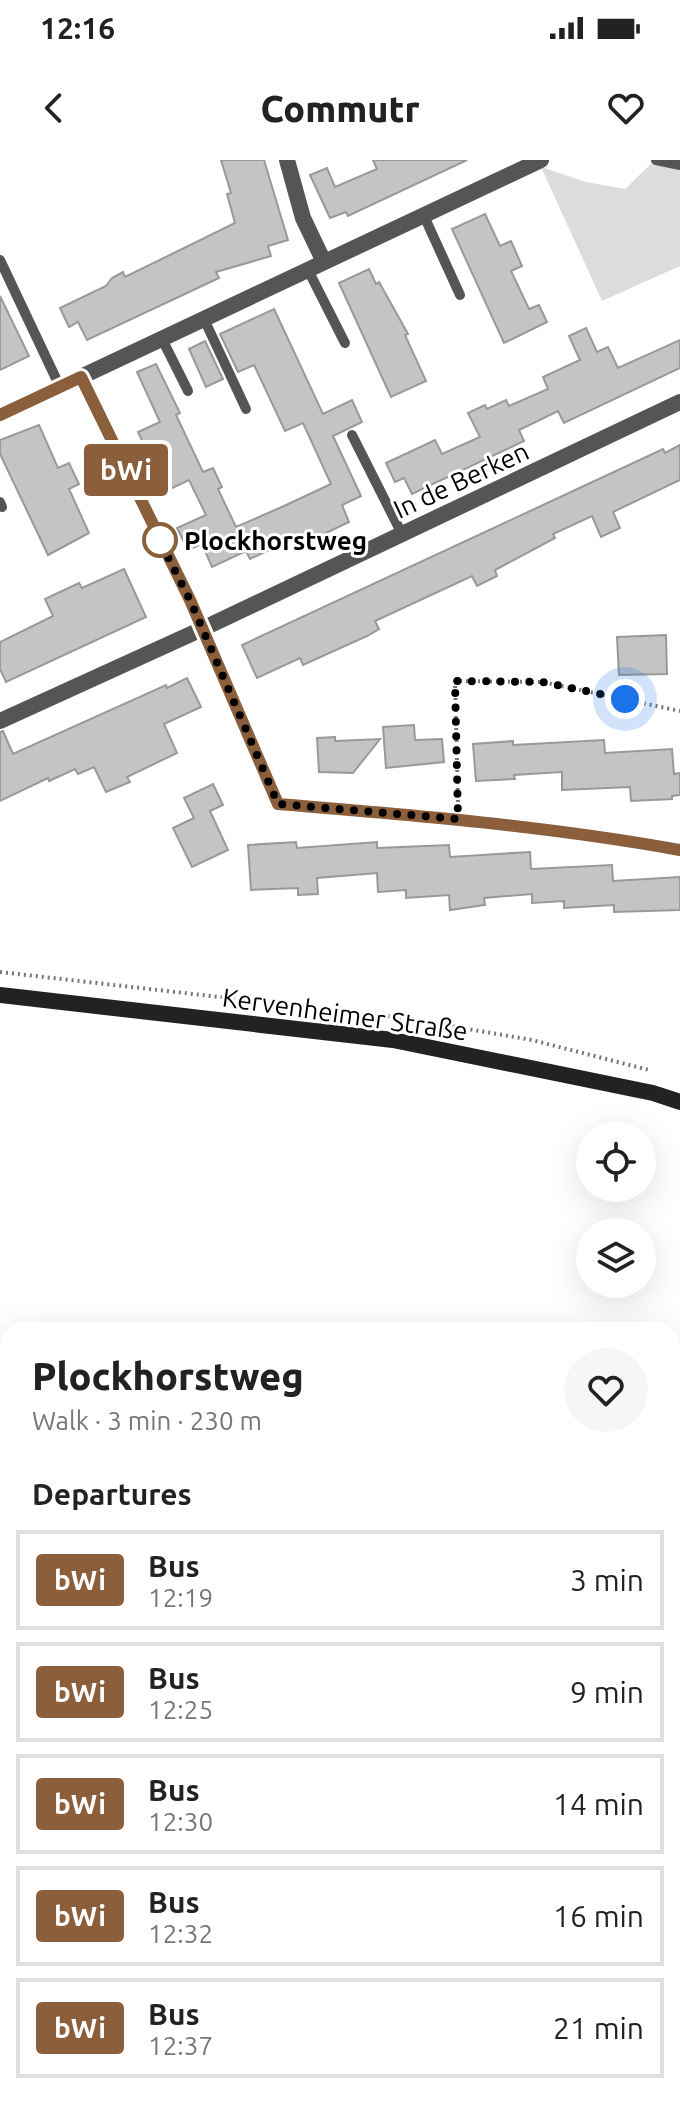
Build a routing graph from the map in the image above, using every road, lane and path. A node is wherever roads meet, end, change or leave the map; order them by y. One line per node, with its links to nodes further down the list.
1 (287, 160): 7 (street)
2 (541, 160): 5 (street)
3 (656, 160): 4 (lane)
4 (680, 165)
5 (424, 216): 7 (street); 9 (lane)
6 (0, 260): 14 (lane)
7 (324, 262): 8 (street)
8 (308, 270): 10 (street); 12 (lane)
9 (460, 295)
10 (204, 319): 11 (street); 17 (lane)
11 (162, 339): 13 (street); 15 (lane)
12 (345, 343)
13 (81, 377): 14 (street); 21 (street)
14 (60, 387): 18 (street)
15 (188, 391)
16 (680, 402): 20 (street, In de Berken)
17 (246, 409)
18 (0, 415)
19 (352, 435): 20 (lane)
20 (402, 534): 21 (street, In de Berken)
21 (202, 629): 23 (street, In de Berken); 24 (street)
22 (680, 711): 24 (path)
23 (0, 721)
24 (458, 819): 25 (street)
25 (680, 850)
26 (0, 995): 27 (main road, Kervenheimer Straße)
27 (680, 1102)

